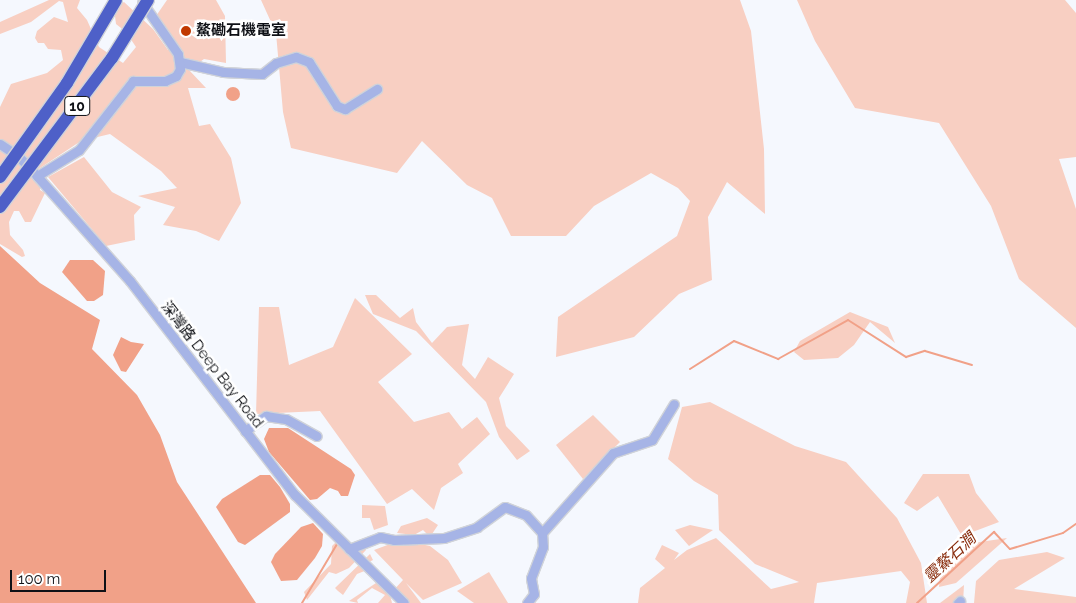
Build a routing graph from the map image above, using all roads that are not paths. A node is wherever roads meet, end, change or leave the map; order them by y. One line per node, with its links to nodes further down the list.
1 (116, 0): 8 (highway, 10, bridge)
2 (141, 0): 4 (street)
3 (148, 0): 9 (highway, 10, bridge)
4 (180, 62): 5 (street); 7 (street)
5 (377, 89)
6 (0, 144): 7 (street, 深灣路 Deep Bay Road)
7 (37, 176): 11 (street, 深灣路 Deep Bay Road)
8 (0, 177)
9 (0, 207)
10 (674, 404): 13 (street)
11 (245, 431): 12 (street); 14 (street, 深灣路 Deep Bay Road)
12 (318, 436)
13 (542, 533): 14 (street); 16 (street)
14 (349, 549): 15 (street, 深灣路 Deep Bay Road)
15 (404, 603)
16 (527, 603)

